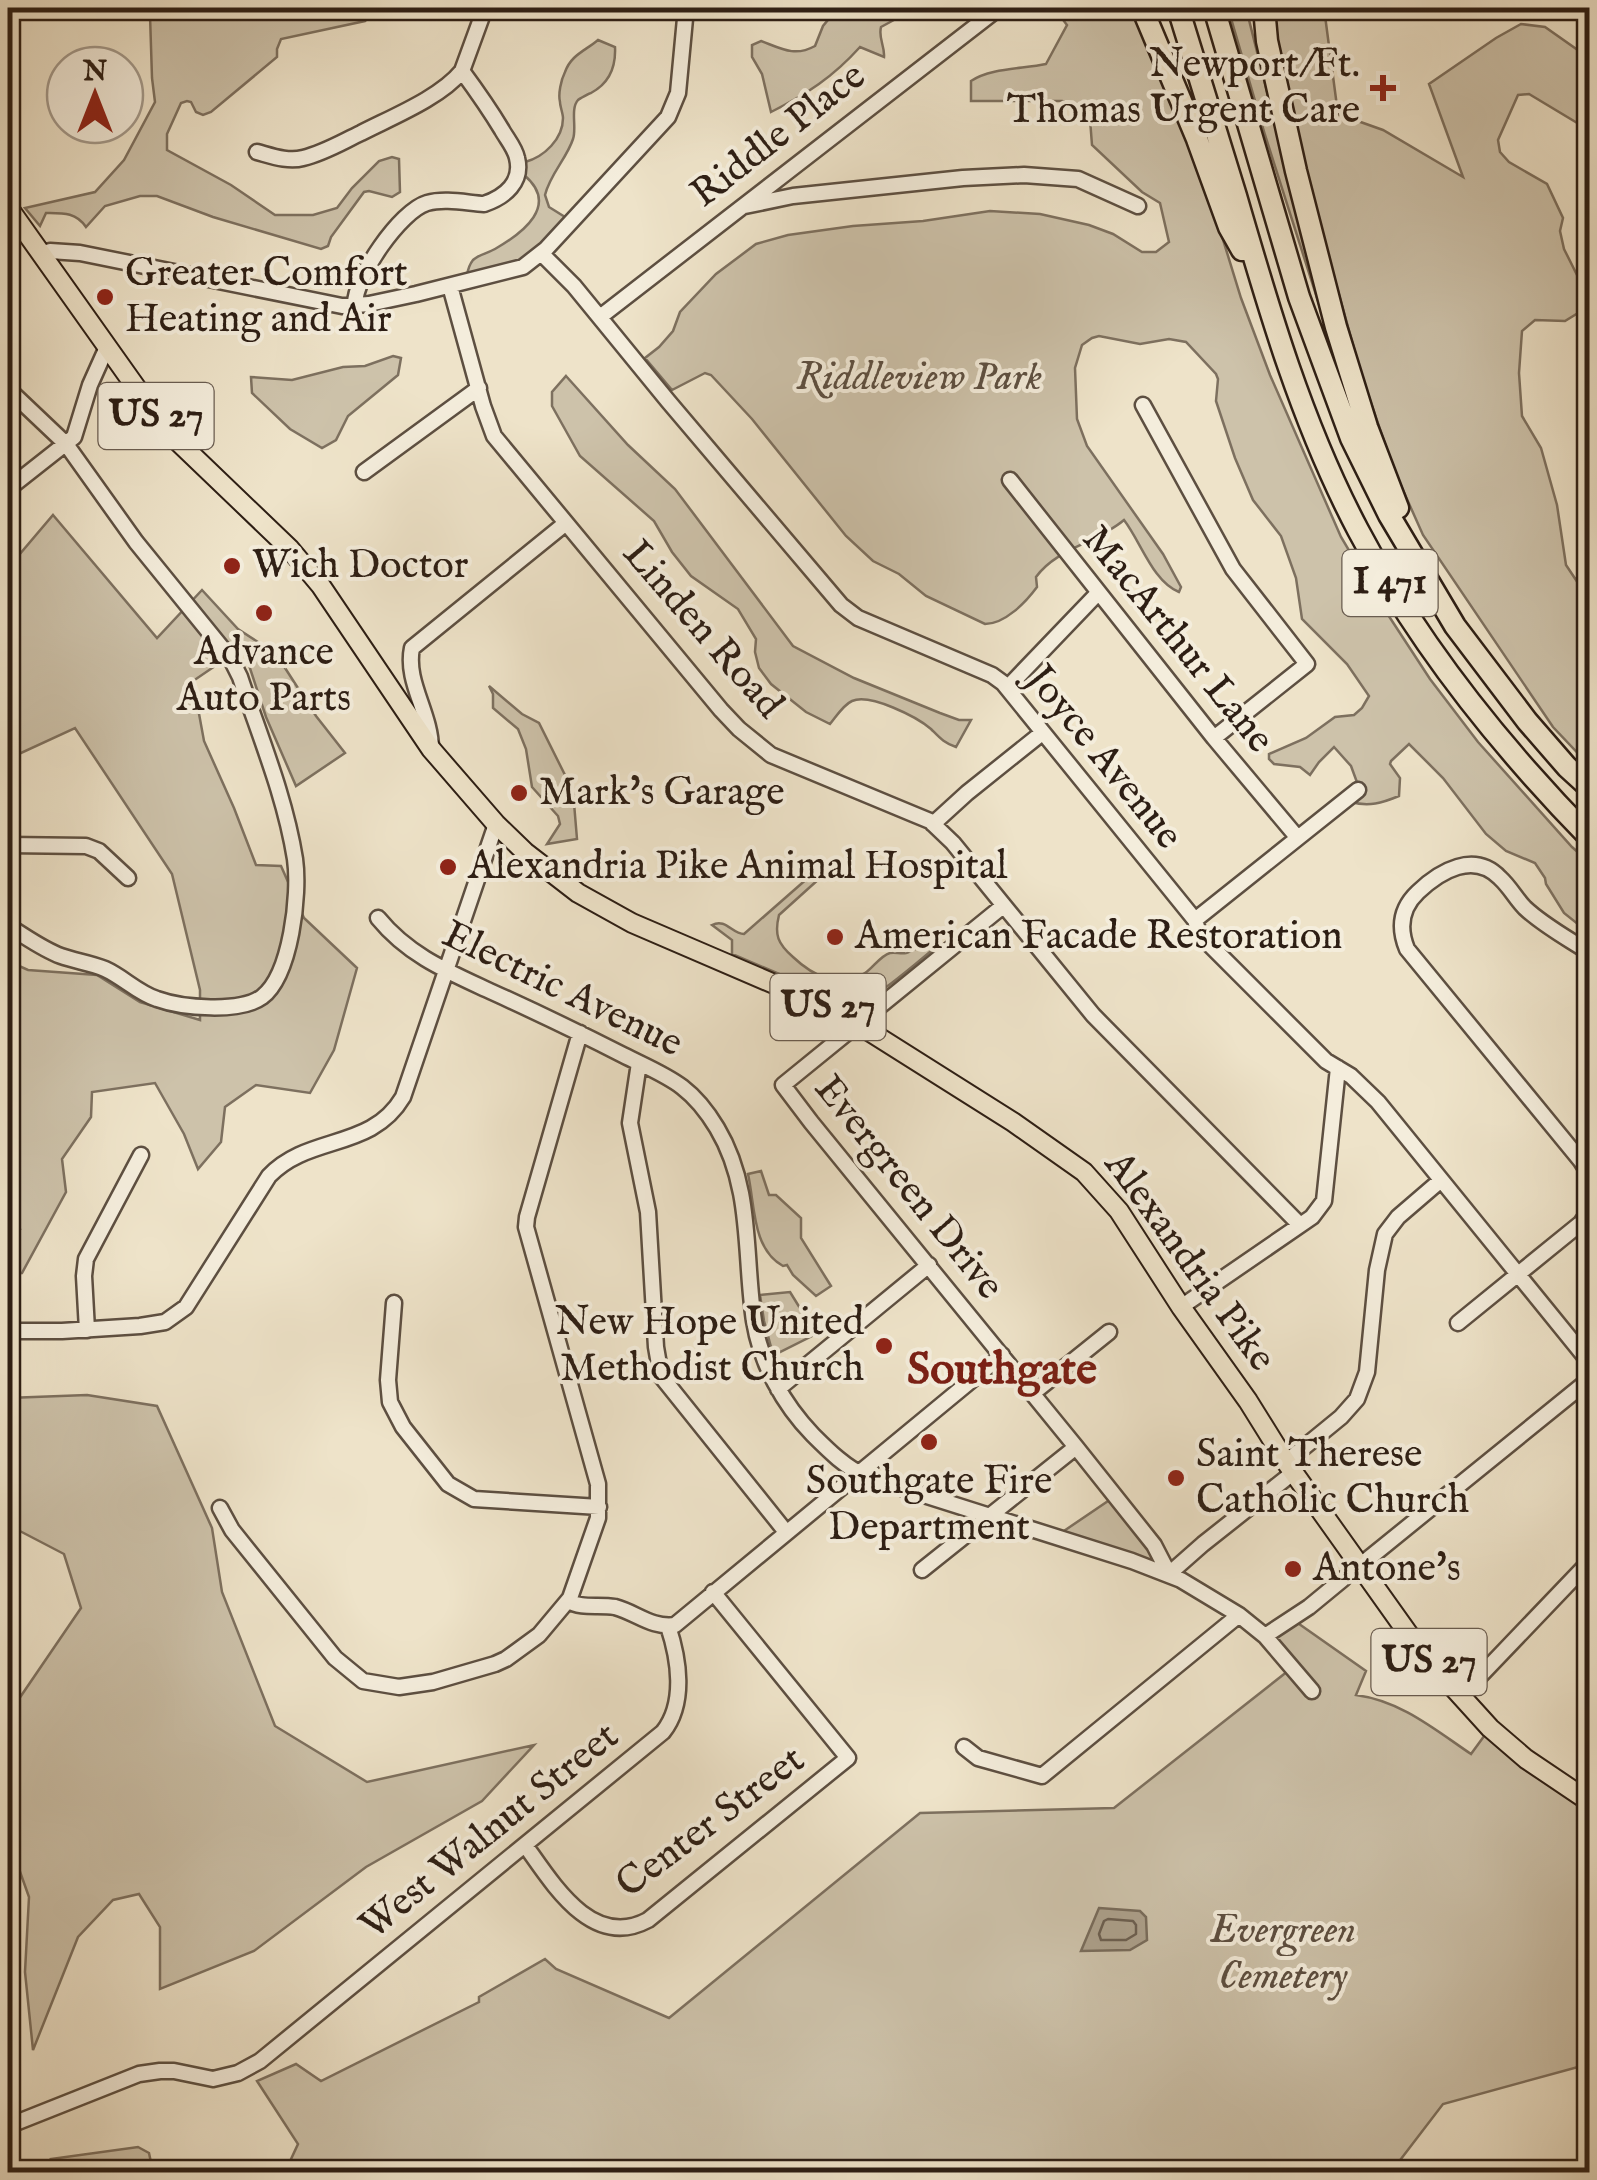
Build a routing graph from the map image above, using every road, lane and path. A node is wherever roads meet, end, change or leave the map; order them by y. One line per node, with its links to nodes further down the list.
1 (485, 8): 9 (street)
2 (686, 8): 15 (street)
3 (999, 8): 14 (street, Riddle Place)
4 (1142, 8): 18 (highway)
5 (1178, 8): 18 (highway, I 471)
6 (1214, 8): 30 (highway, I 471)
7 (1253, 8): 10 (highway)
8 (1264, 8): 10 (highway)
9 (462, 71): 11 (street); 19 (street)
10 (1278, 92): 30 (highway)
11 (257, 152)
12 (1138, 206): 14 (street)
13 (8, 207): 16 (main road, US 27)
14 (739, 207): 20 (street, Riddle Place)
15 (541, 253): 17 (street); 20 (street, Joyce Avenue)
16 (41, 254): 19 (street); 21 (main road, US 27)
17 (450, 286): 19 (street); 22 (street, Linden Road)
18 (1262, 287): 41 (highway, I 471)
19 (355, 304)
20 (600, 317): 32 (street, Joyce Avenue)
21 (107, 347): 25 (street); 35 (main road, Alexandria Pike / US 27)
22 (478, 388): 26 (street); 29 (street, Linden Road)
23 (8, 389): 25 (street)
24 (1142, 404): 34 (street)
25 (66, 444): 28 (street); 47 (street)
26 (364, 472)
27 (1010, 480): 31 (street, MacArthur Lane)
28 (8, 489)
29 (566, 523): 35 (street); 39 (street, Linden Road)
30 (1404, 540): 36 (highway, I 471)
31 (1098, 593): 32 (street); 34 (street, MacArthur Lane)
32 (1007, 688): 33 (street, Joyce Avenue)
33 (1042, 733): 39 (street); 46 (street, Joyce Avenue)
34 (1214, 738): 40 (street, MacArthur Lane)
35 (430, 749): 38 (main road, Alexandria Pike / US 27)
36 (1590, 788)
37 (1358, 790): 40 (street)
38 (496, 824): 49 (street); 50 (main road, Alexandria Pike / US 27)
39 (933, 824): 44 (street, Linden Road)
40 (1297, 838): 46 (street)
41 (1590, 838)
42 (8, 845): 43 (street)
43 (128, 878)
44 (1003, 906): 50 (street); 58 (street, Linden Road)
45 (378, 918): 49 (street, Electric Avenue)
46 (1195, 920): 53 (street, Joyce Avenue)
47 (8, 926)
48 (1590, 954): 55 (street)
49 (446, 971): 51 (street, Electric Avenue); 65 (street)
50 (858, 1024): 59 (street, Evergreen Drive); 62 (main road, Alexandria Pike / US 27)
51 (580, 1033): 52 (street, Electric Avenue); 75 (street)
52 (639, 1063): 70 (street, Electric Avenue); 78 (street)
53 (1338, 1068): 56 (street, Joyce Avenue); 58 (street)
54 (141, 1155): 65 (street)
55 (1590, 1176)
56 (1441, 1180): 60 (street, Joyce Avenue); 73 (street)
57 (1590, 1210): 60 (street)
58 (1300, 1225): 62 (street)
59 (929, 1265): 67 (street, Evergreen Drive); 70 (street)
60 (1519, 1273): 63 (street); 68 (street, Joyce Avenue)
61 (394, 1303): 75 (street)
62 (1181, 1307): 73 (main road, Alexandria Pike / US 27)
63 (1458, 1323)
64 (8, 1330): 65 (street)
65 (87, 1330)
66 (1109, 1332): 71 (street)
67 (1002, 1355): 71 (street, Evergreen Drive); 74 (street)
68 (1590, 1362)
69 (1590, 1379): 81 (street)
70 (778, 1389): 74 (street, Electric Avenue)
71 (1033, 1393): 72 (street, Evergreen Drive)
72 (1076, 1446): 77 (street); 82 (street, Evergreen Drive)
73 (1290, 1467): 81 (main road, Alexandria Pike / US 27); 82 (street)
74 (858, 1473): 77 (street, Electric Avenue); 78 (street)
75 (598, 1506): 84 (street)
76 (220, 1508): 84 (street)
77 (991, 1516): 80 (street); 82 (street, Electric Avenue)
78 (786, 1532): 83 (street)
79 (1590, 1561): 89 (street)
80 (922, 1570)
81 (1352, 1572): 87 (street); 89 (main road, Alexandria Pike / US 27)
82 (1169, 1574): 85 (street, Evergreen Drive)
83 (713, 1592): 86 (street); 92 (street, Center Street)
84 (568, 1601): 86 (street)
85 (1239, 1616): 87 (street, Evergreen Drive); 90 (street)
86 (668, 1626): 92 (street, West Walnut Street)
87 (1265, 1636): 88 (street, Evergreen Drive)
88 (1312, 1691)
89 (1460, 1697): 91 (main road, Alexandria Pike / US 27)
90 (964, 1747)
91 (1590, 1802)
92 (525, 1845): 93 (street, West Walnut Street)
93 (8, 2126)

